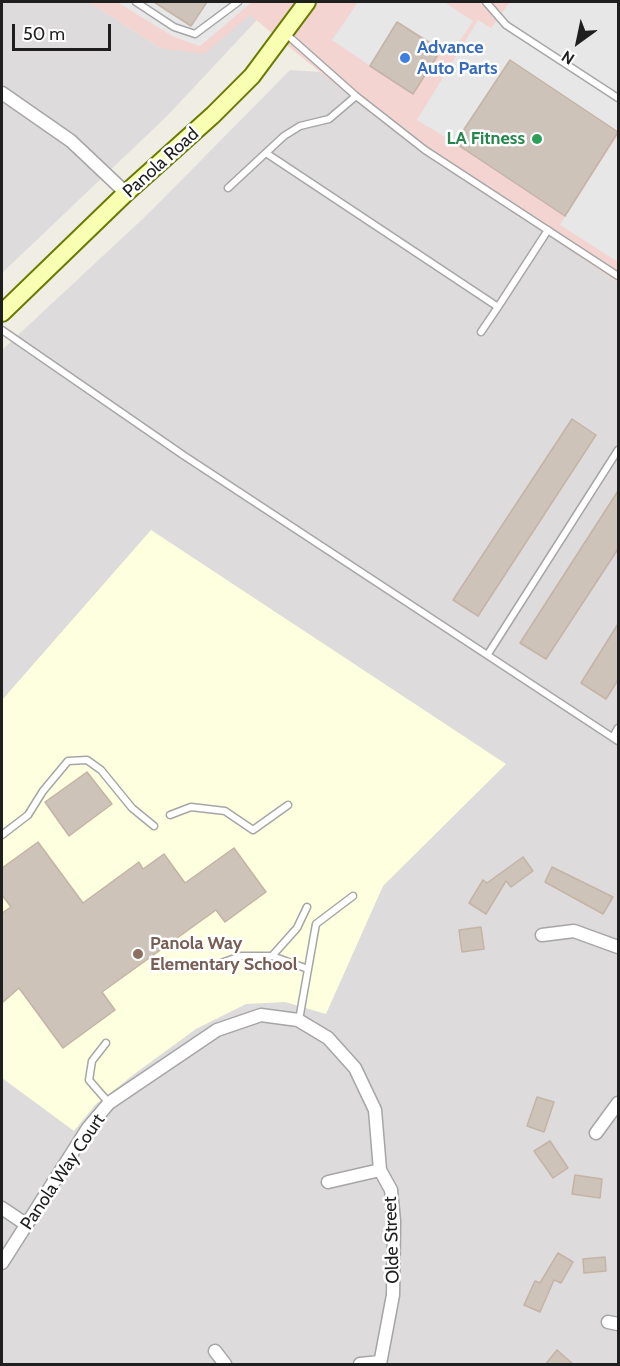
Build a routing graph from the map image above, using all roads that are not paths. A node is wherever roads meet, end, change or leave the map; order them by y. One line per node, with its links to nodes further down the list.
1 (136, 2): 2 (lane)
2 (238, 2)
3 (307, 2): 5 (main road, Panola Road)
4 (486, 2): 8 (lane)
5 (284, 33): 7 (lane); 11 (main road, Panola Road)
6 (2, 93): 11 (street)
7 (356, 96): 9 (lane); 12 (lane)
8 (618, 98)
9 (266, 153): 10 (lane); 14 (lane)
10 (228, 188)
11 (126, 193): 15 (main road, Panola Road)
12 (548, 230): 13 (lane); 14 (lane)
13 (618, 276)
14 (498, 307): 17 (lane)
15 (2, 313)
16 (2, 330): 19 (lane)
17 (481, 332)
18 (618, 450): 19 (lane)
19 (488, 654): 21 (lane)
20 (618, 728): 21 (lane)
21 (616, 739)
22 (288, 805): 23 (lane)
23 (170, 815)
24 (154, 826): 25 (lane)
25 (2, 835)
26 (353, 896): 32 (lane)
27 (307, 907): 30 (lane)
28 (542, 935): 29 (street)
29 (618, 947)
30 (272, 957): 31 (lane); 32 (lane)
31 (218, 964)
32 (308, 969): 33 (lane)
33 (298, 1020): 35 (street, Panola Way Court); 38 (street, Olde Street)
34 (106, 1043): 35 (lane)
35 (109, 1103): 41 (street, Panola Way Court)
36 (618, 1103): 37 (street)
37 (596, 1133)
38 (380, 1170): 39 (street); 44 (street, Olde Street)
39 (328, 1182)
40 (2, 1208): 41 (street)
41 (27, 1225): 42 (street, Panola Way Court)
42 (2, 1263)
43 (215, 1351): 45 (street)
44 (380, 1364): 46 (street)
45 (225, 1365)
46 (360, 1365)

